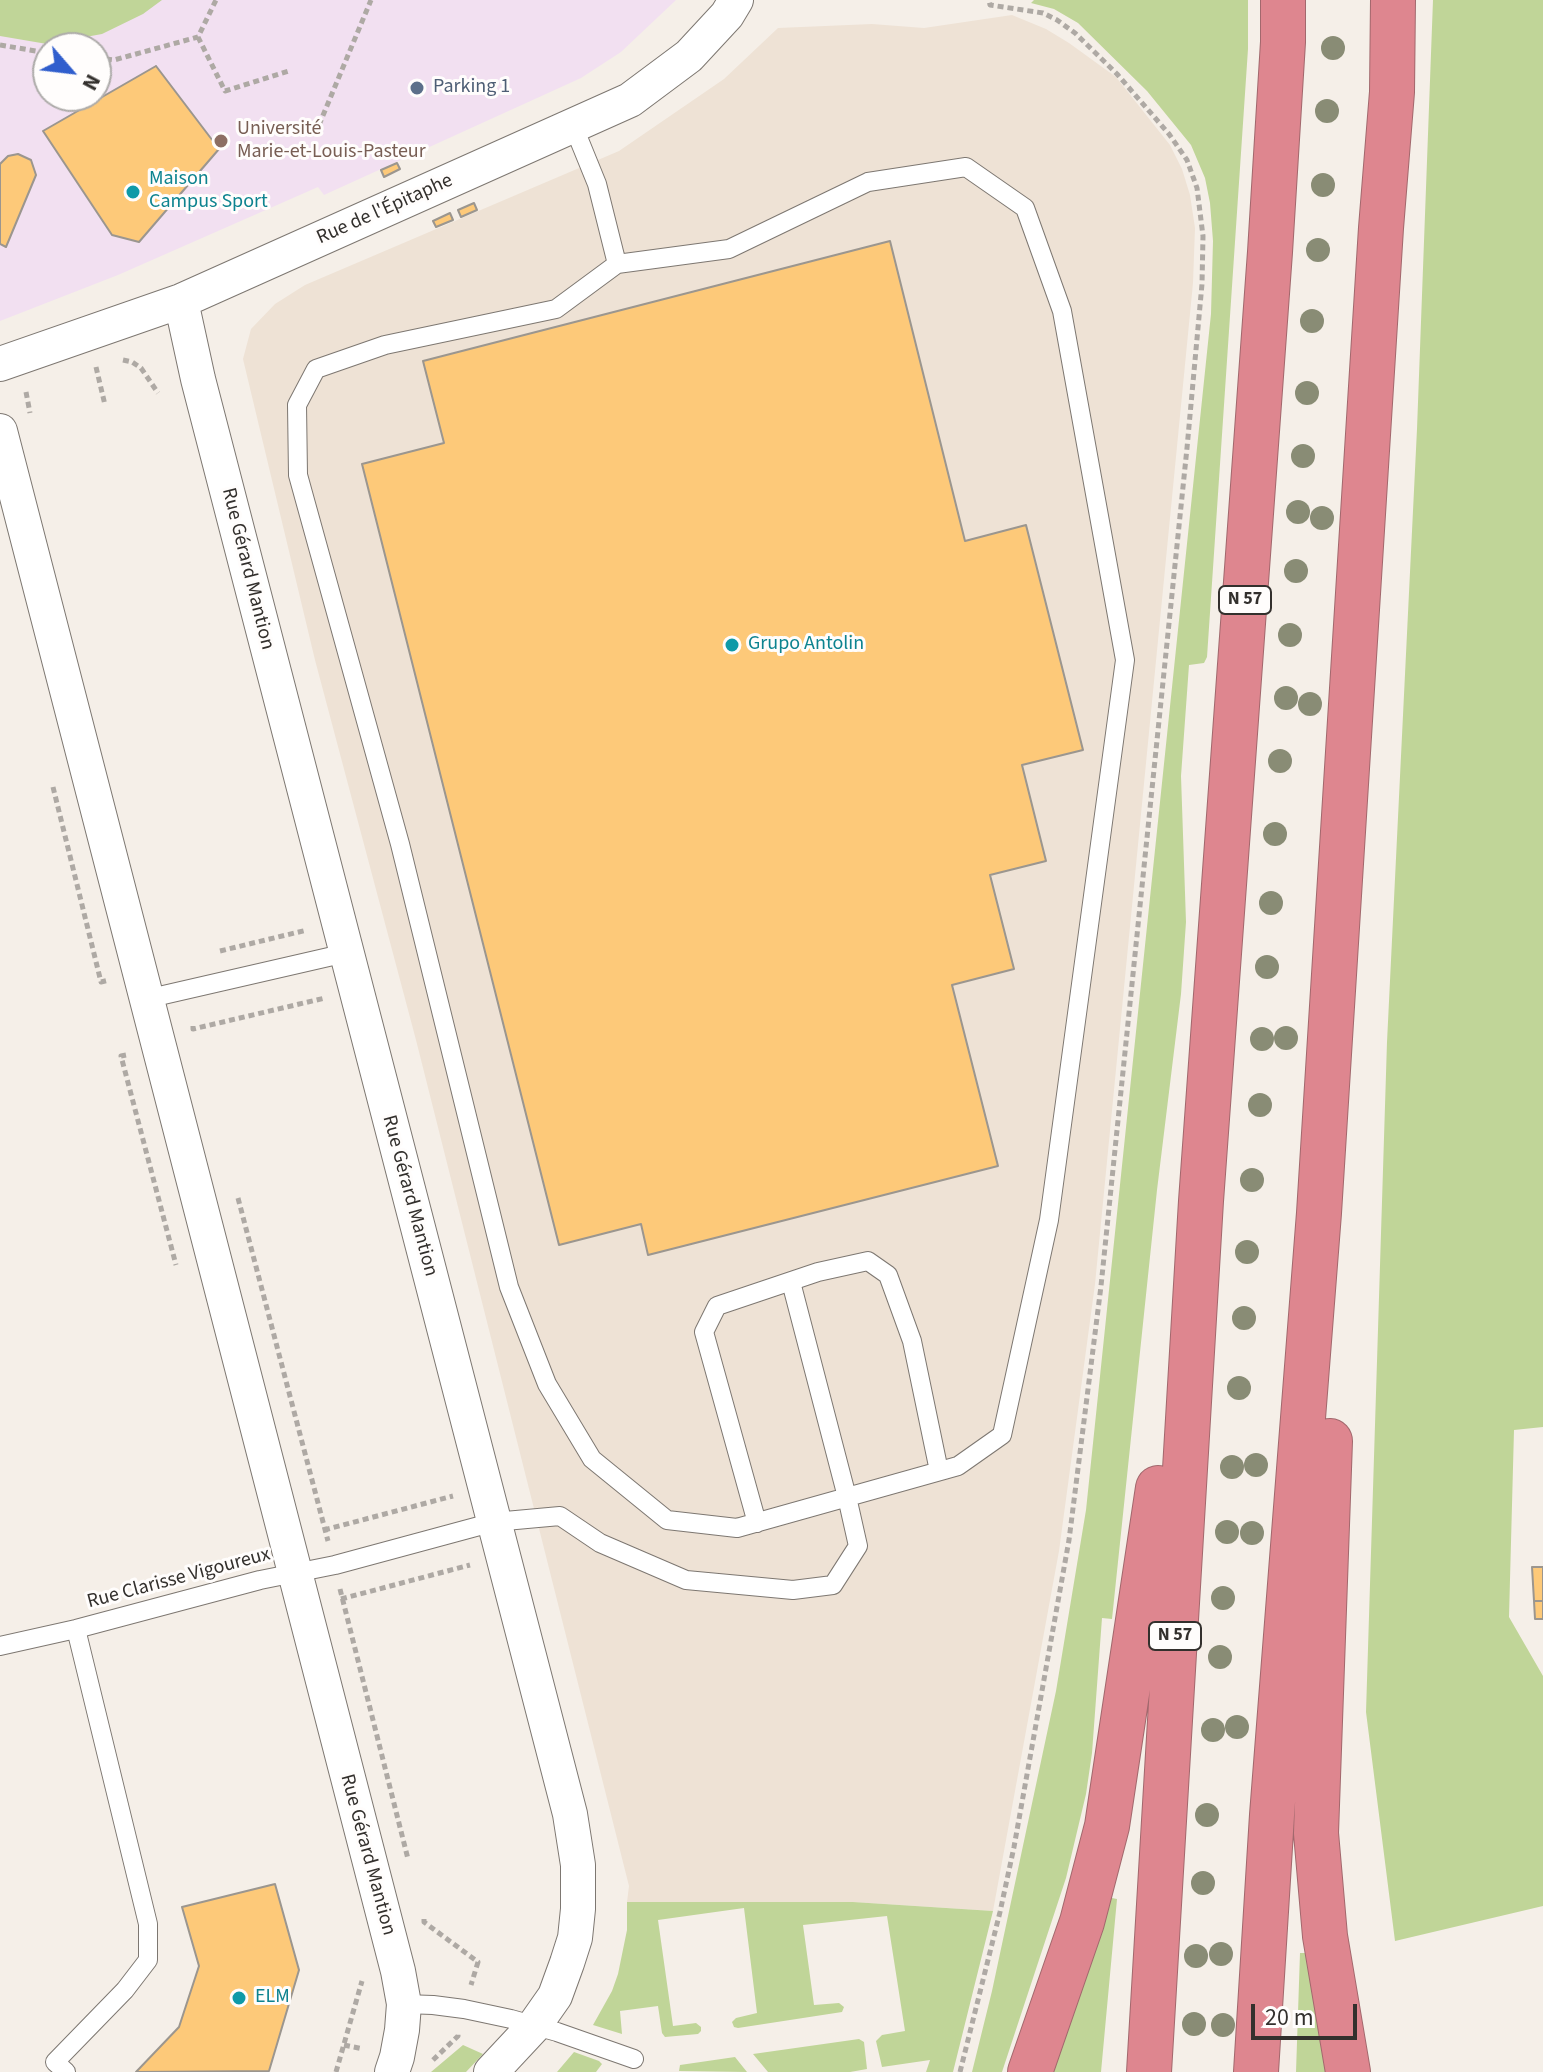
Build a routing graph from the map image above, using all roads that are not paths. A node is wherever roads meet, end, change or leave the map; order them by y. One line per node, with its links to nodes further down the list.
1 (736, 0): 4 (street, Rue de l'Épitaphe)
2 (1283, 0): 11 (highway, N 57)
3 (1393, 0): 12 (highway)
4 (573, 125): 5 (lane); 6 (street, Rue de l'Épitaphe)
5 (617, 264): 14 (lane); 17 (lane)
6 (181, 301): 7 (street, Rue de l'Épitaphe); 9 (street, Rue Gérard Mantion)
7 (0, 364)
8 (0, 431): 10 (street, Rue Gérard Mantion)
9 (346, 953): 10 (lane); 16 (street, Rue Gérard Mantion)
10 (146, 999): 18 (street, Rue Gérard Mantion)
11 (1201, 1201): 27 (highway); 28 (highway, N 57)
12 (1319, 1213): 29 (highway); 30 (highway)
13 (791, 1282): 14 (lane); 15 (lane); 17 (lane)
14 (939, 1471): 15 (lane)
15 (847, 1497): 16 (lane, Rue Clarisse Vigoureux); 17 (lane)
16 (494, 1522): 18 (lane, Rue Clarisse Vigoureux); 22 (street, Rue Gérard Mantion)
17 (757, 1523)
18 (293, 1572): 19 (lane, Rue Clarisse Vigoureux); 21 (street, Rue Gérard Mantion)
19 (76, 1629): 20 (lane, Rue Clarisse Vigoureux); 24 (lane)
20 (0, 1646)
21 (404, 2004): 22 (lane); 25 (street, Rue Gérard Mantion)
22 (534, 2026): 23 (lane); 26 (street, Rue Gérard Mantion)
23 (634, 2059)
24 (66, 2072)
25 (392, 2072)
26 (491, 2072)
27 (1030, 2072)
28 (1149, 2072)
29 (1256, 2072)
30 (1348, 2072)

